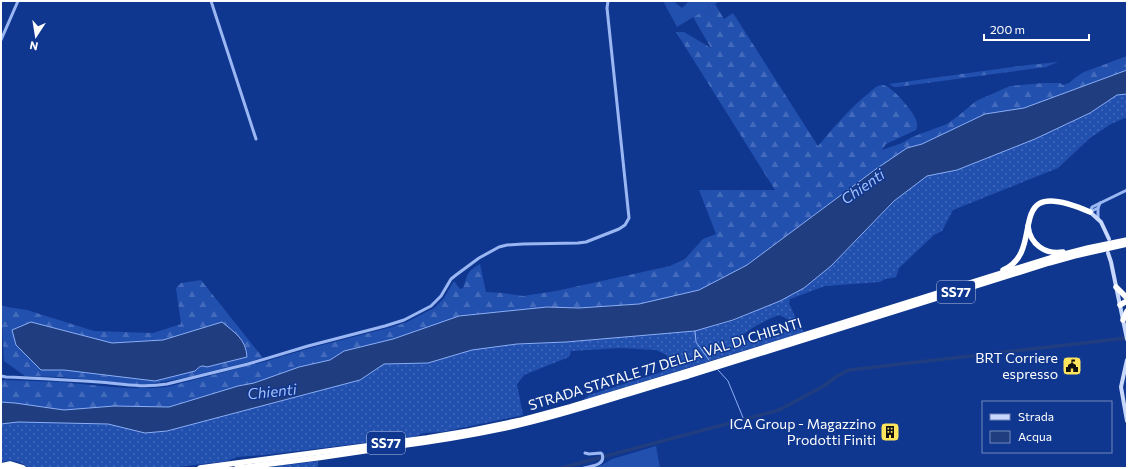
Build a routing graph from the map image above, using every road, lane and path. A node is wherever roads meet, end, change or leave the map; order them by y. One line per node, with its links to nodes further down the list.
1 (18, 1): 4 (street)
2 (211, 1): 5 (street)
3 (608, 1): 30 (street)
4 (1, 40)
5 (256, 139)
6 (1127, 190): 7 (street)
7 (1100, 203): 8 (street); 8 (street)
8 (1093, 209): 9 (street); 9 (street); 10 (highway)
9 (1098, 218): 11 (street)
10 (1028, 224): 13 (highway); 19 (highway)
11 (1107, 239)
12 (1127, 240): 13 (highway, STRADA STATALE 77 DELLA VAL DI CHIENTI / SS77)
13 (1120, 241): 19 (highway, STRADA STATALE 77 DELLA VAL DI CHIENTI / SS77)
14 (1127, 244): 16 (highway, STRADA STATALE 77 DELLA VAL DI CHIENTI / SS77)
15 (1127, 248): 16 (highway)
16 (1090, 252): 26 (highway, STRADA STATALE 77 DELLA VAL DI CHIENTI / SS77)
17 (1110, 253): 18 (street)
18 (1116, 287): 20 (highway); 22 (street)
19 (925, 296): 26 (highway, STRADA STATALE 77 DELLA VAL DI CHIENTI / SS77)
20 (1127, 298)
21 (1127, 301): 22 (highway)
22 (1120, 306): 23 (highway); 25 (street)
23 (1127, 306)
24 (1127, 311): 25 (highway)
25 (1123, 320): 27 (street)
26 (823, 331): 31 (highway, STRADA STATALE 77 DELLA VAL DI CHIENTI / SS77)
27 (1127, 337)
28 (1127, 360): 29 (street)
29 (1126, 368): 32 (street)
30 (1, 376)
31 (570, 409): 36 (highway, STRADA STATALE 77 DELLA VAL DI CHIENTI / SS77); 37 (highway, STRADA STATALE 77 DELLA VAL DI CHIENTI / SS77)
32 (1127, 421)
33 (585, 453): 38 (street)
34 (1, 466): 35 (highway)
35 (23, 468)
36 (200, 468)
37 (238, 468)
38 (584, 468)

